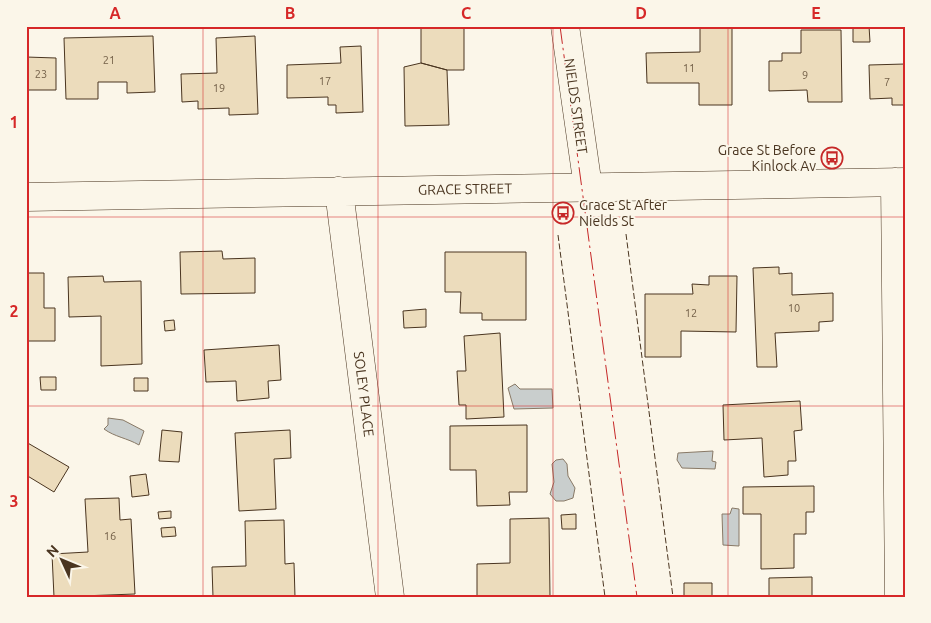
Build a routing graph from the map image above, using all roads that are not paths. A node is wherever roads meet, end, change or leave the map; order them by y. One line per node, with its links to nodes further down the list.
1 (565, 26): 3 (street, NIELDS STREET)
2 (900, 182): 3 (street, GRACE STREET); 7 (street)
3 (588, 187): 4 (street, GRACE STREET)
4 (339, 191): 5 (street, GRACE STREET); 6 (street, SOLEY PLACE)
5 (26, 197)
6 (390, 597)
7 (899, 597)

